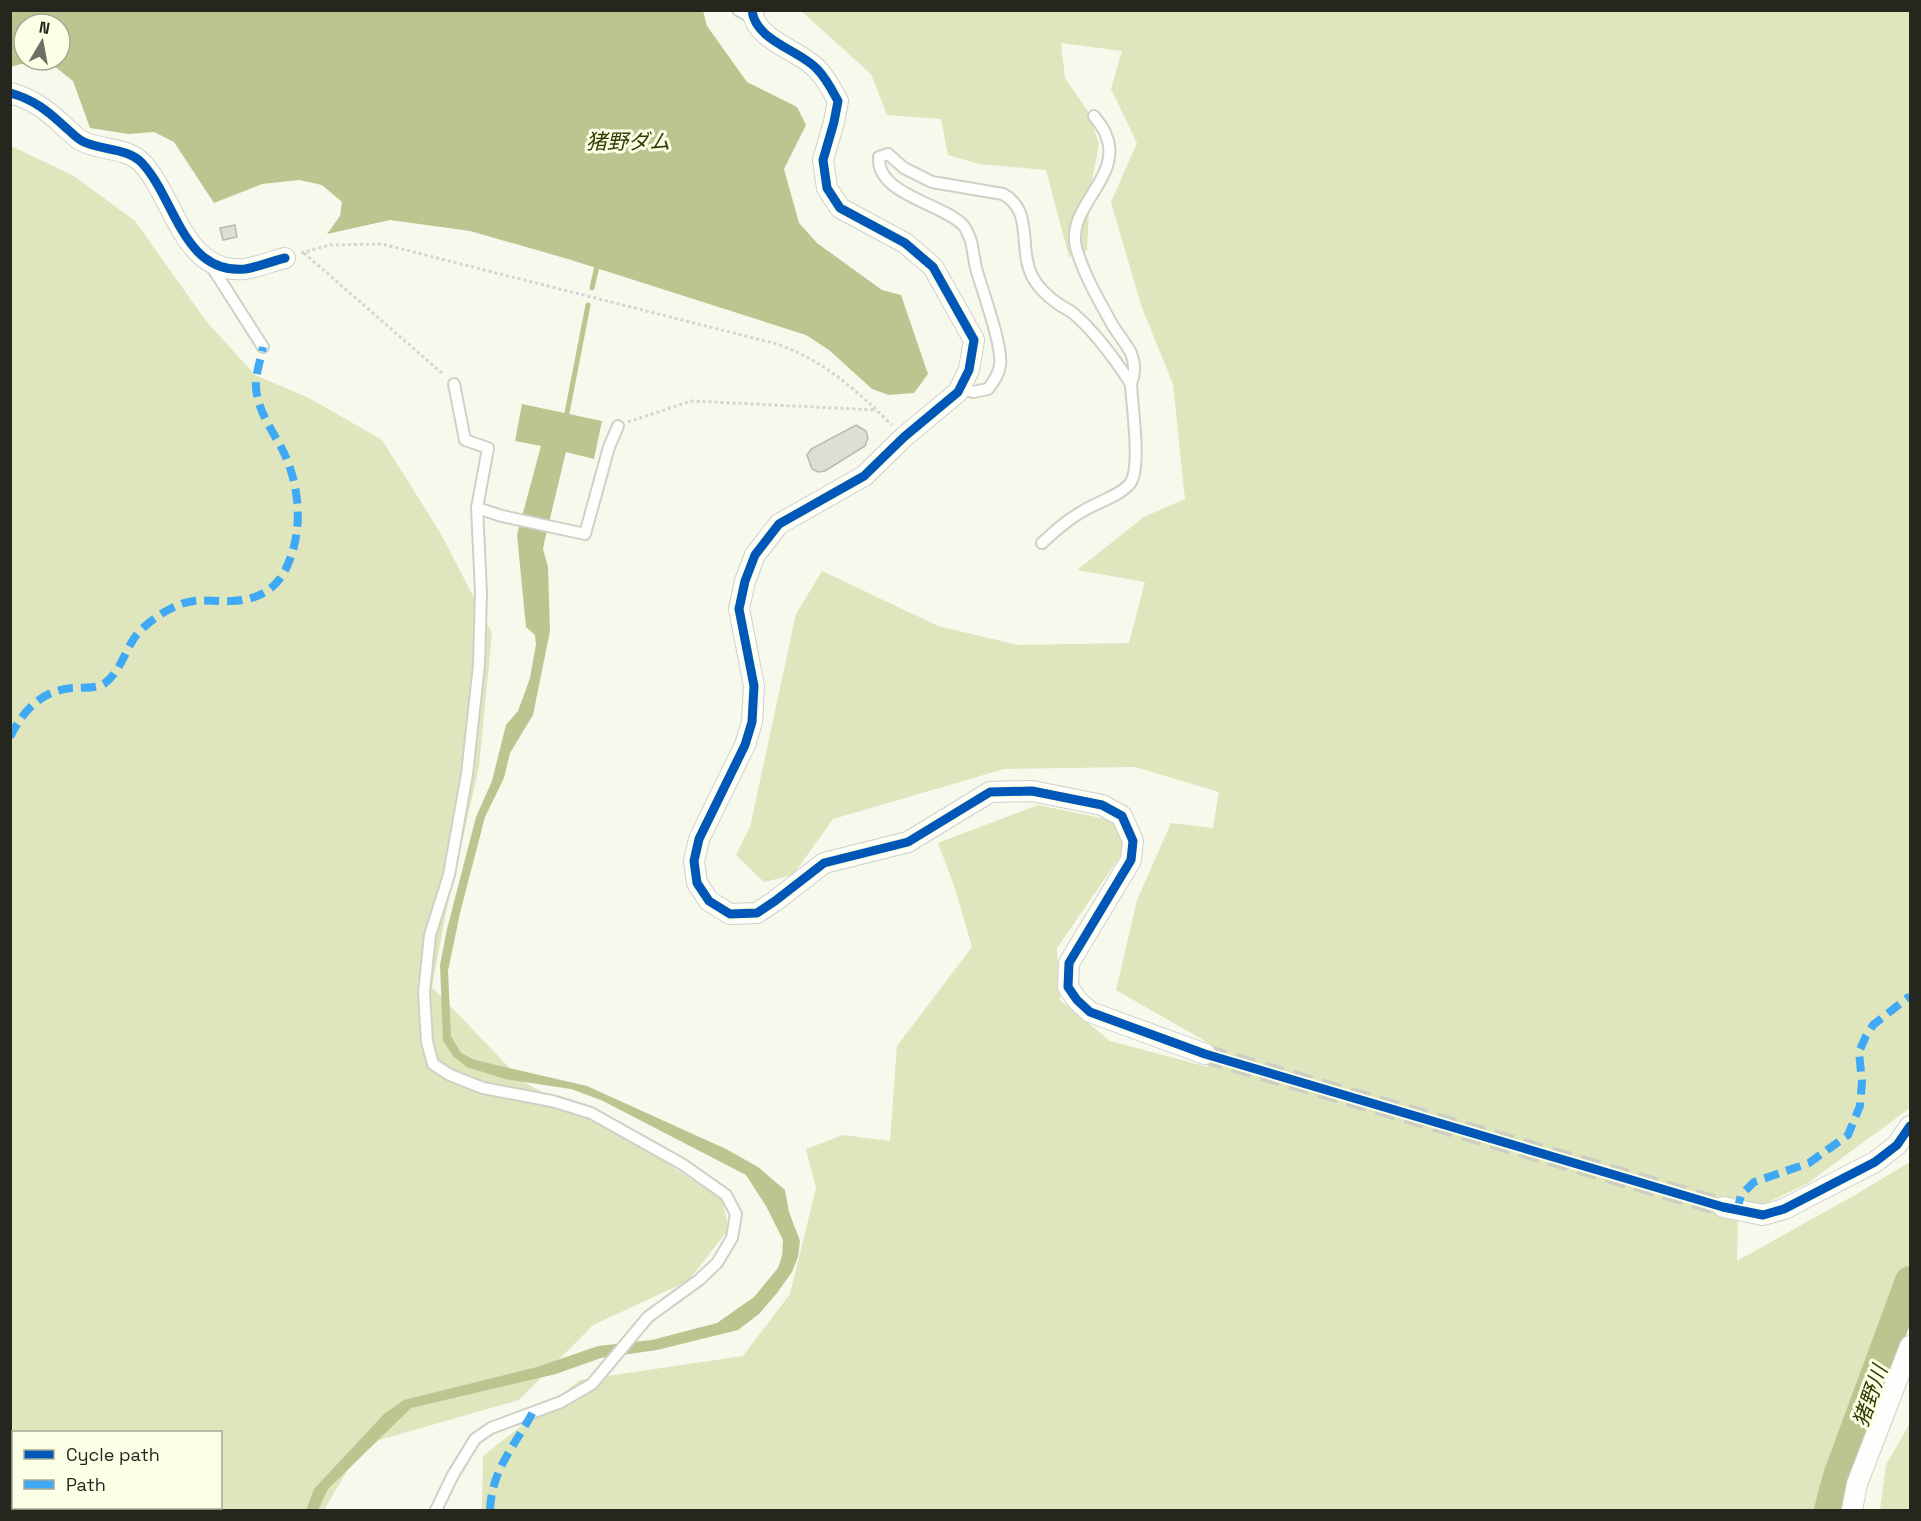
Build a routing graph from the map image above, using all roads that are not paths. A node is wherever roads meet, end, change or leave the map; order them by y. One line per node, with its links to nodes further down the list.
1 (748, 13): 9 (street)
2 (10, 93): 5 (street)
3 (1094, 116): 8 (lane)
4 (294, 255): 5 (street)
5 (208, 262): 6 (lane)
6 (263, 347)
7 (454, 384): 11 (lane)
8 (1131, 384): 9 (lane); 12 (lane)
9 (960, 388): 13 (street)
10 (618, 426): 11 (lane)
11 (477, 508): 17 (lane)
12 (1042, 543)
13 (1205, 1054)
14 (1911, 1126): 15 (street)
15 (1723, 1207)
16 (1911, 1346): 18 (street)
17 (436, 1510)
18 (1852, 1510)

